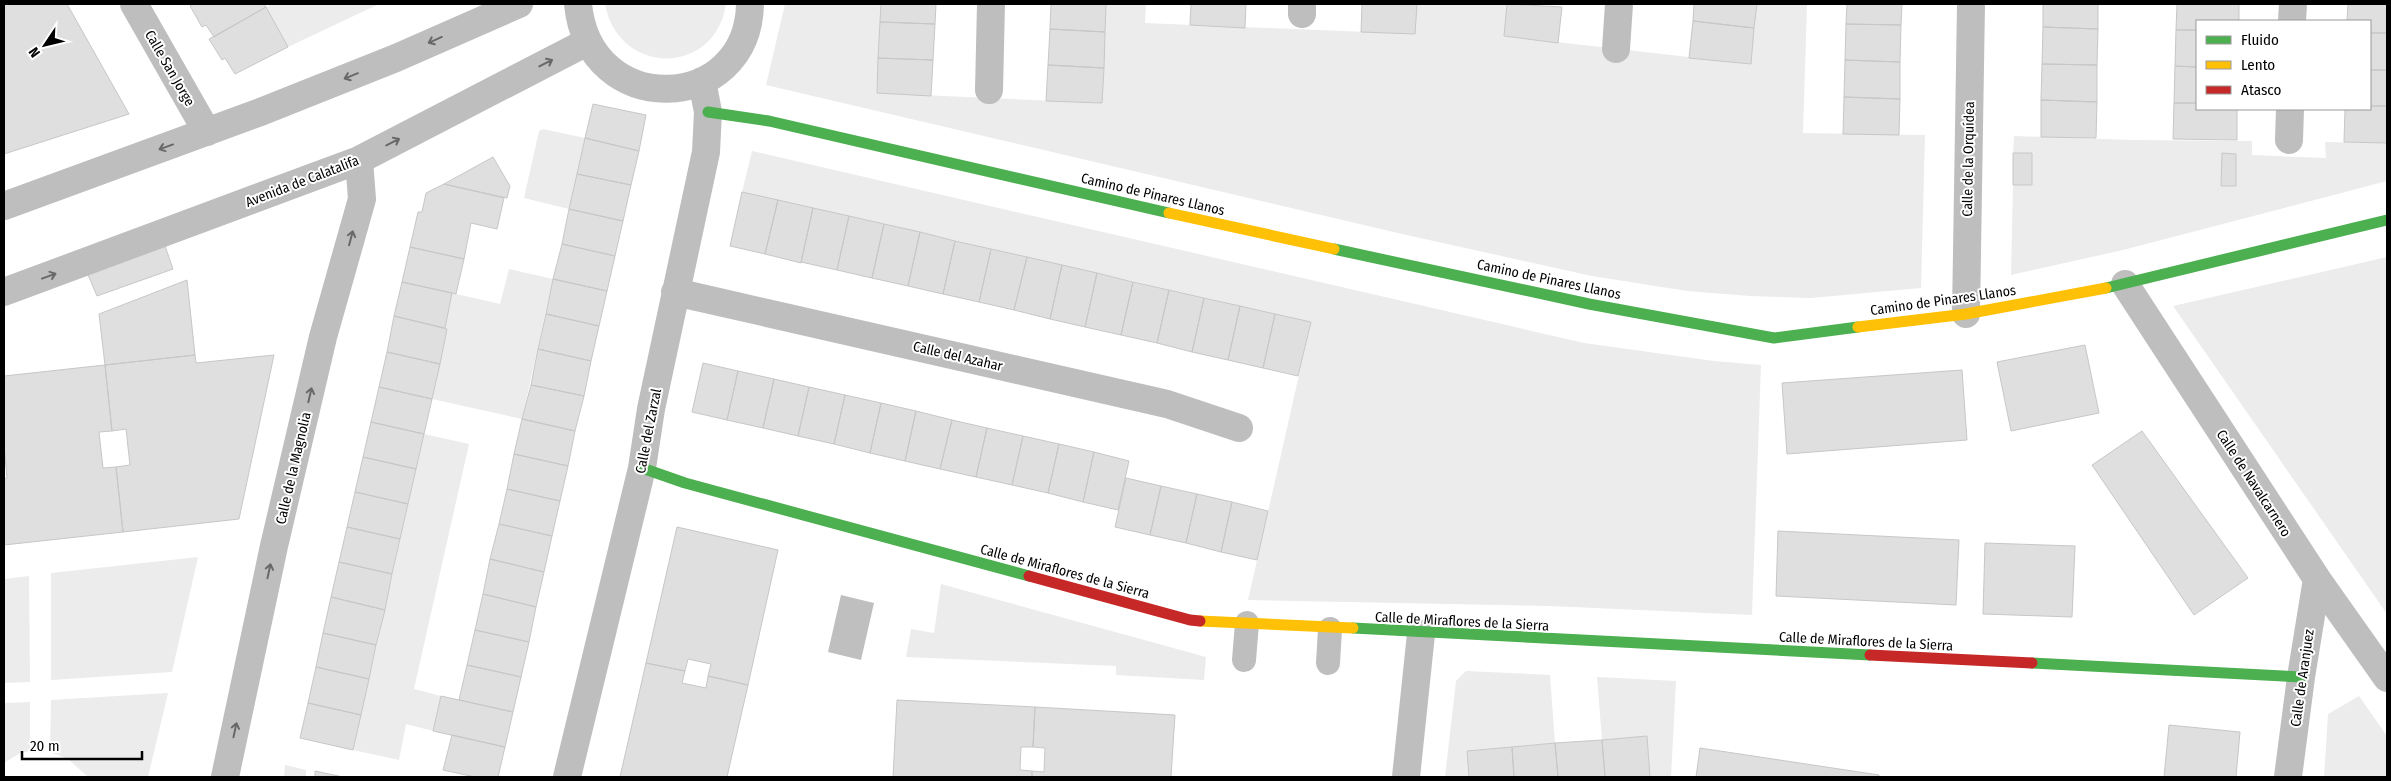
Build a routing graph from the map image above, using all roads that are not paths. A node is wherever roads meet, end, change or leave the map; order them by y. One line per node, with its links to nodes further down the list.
1 (134, 4): 16 (street, Calle San Jorge)
2 (519, 4): 16 (street, one-way to 16)
3 (578, 4): 10 (street)
4 (750, 4): 12 (street)
5 (991, 4): 13 (street)
6 (1619, 4): 11 (street)
7 (1971, 4): 24 (street, Calle de la Orquídea)
8 (2293, 4): 9 (street)
9 (2292, 20)
10 (587, 42): 12 (street); 18 (street, Avenida de Calatalifa, one-way to 10)
11 (1616, 49)
12 (702, 81): 15 (street, Calle del Zarzal)
13 (989, 90)
14 (2290, 110): 17 (street)
15 (708, 112): 23 (street, Calle del Zarzal); 24 (street, Camino de Pinares Llanos)
16 (207, 132): 19 (street, one-way to 19)
17 (2290, 140)
18 (359, 160): 22 (street, Avenida de Calatalifa, one-way to 18); 35 (street, Calle de la Magnolia, one-way to 18)
19 (4, 206)
20 (2387, 220): 21 (street, Camino de Pinares Llanos)
21 (2125, 284): 24 (street, Camino de Pinares Llanos); 27 (street, Calle de Navalcarnero)
22 (4, 292)
23 (676, 292): 25 (street, Calle del Azahar); 26 (street, Calle del Zarzal)
24 (1966, 314)
25 (1239, 428)
26 (642, 468): 28 (street, Calle de Miraflores de la Sierra); 36 (street, Calle del Zarzal)
27 (2317, 579): 33 (street, Calle de Aranjuez); 34 (street, Calle de Navalcarnero)
28 (1247, 624): 29 (street, Calle de Miraflores de la Sierra); 31 (lane)
29 (1330, 629): 30 (street, Calle de Miraflores de la Sierra); 32 (lane)
30 (1421, 634): 33 (street, Calle de Miraflores de la Sierra); 37 (street)
31 (1244, 660)
32 (1328, 663)
33 (2301, 677): 38 (street, Calle de Aranjuez)
34 (2387, 678)
35 (225, 777)
36 (567, 777)
37 (1406, 777)
38 (2288, 777)

